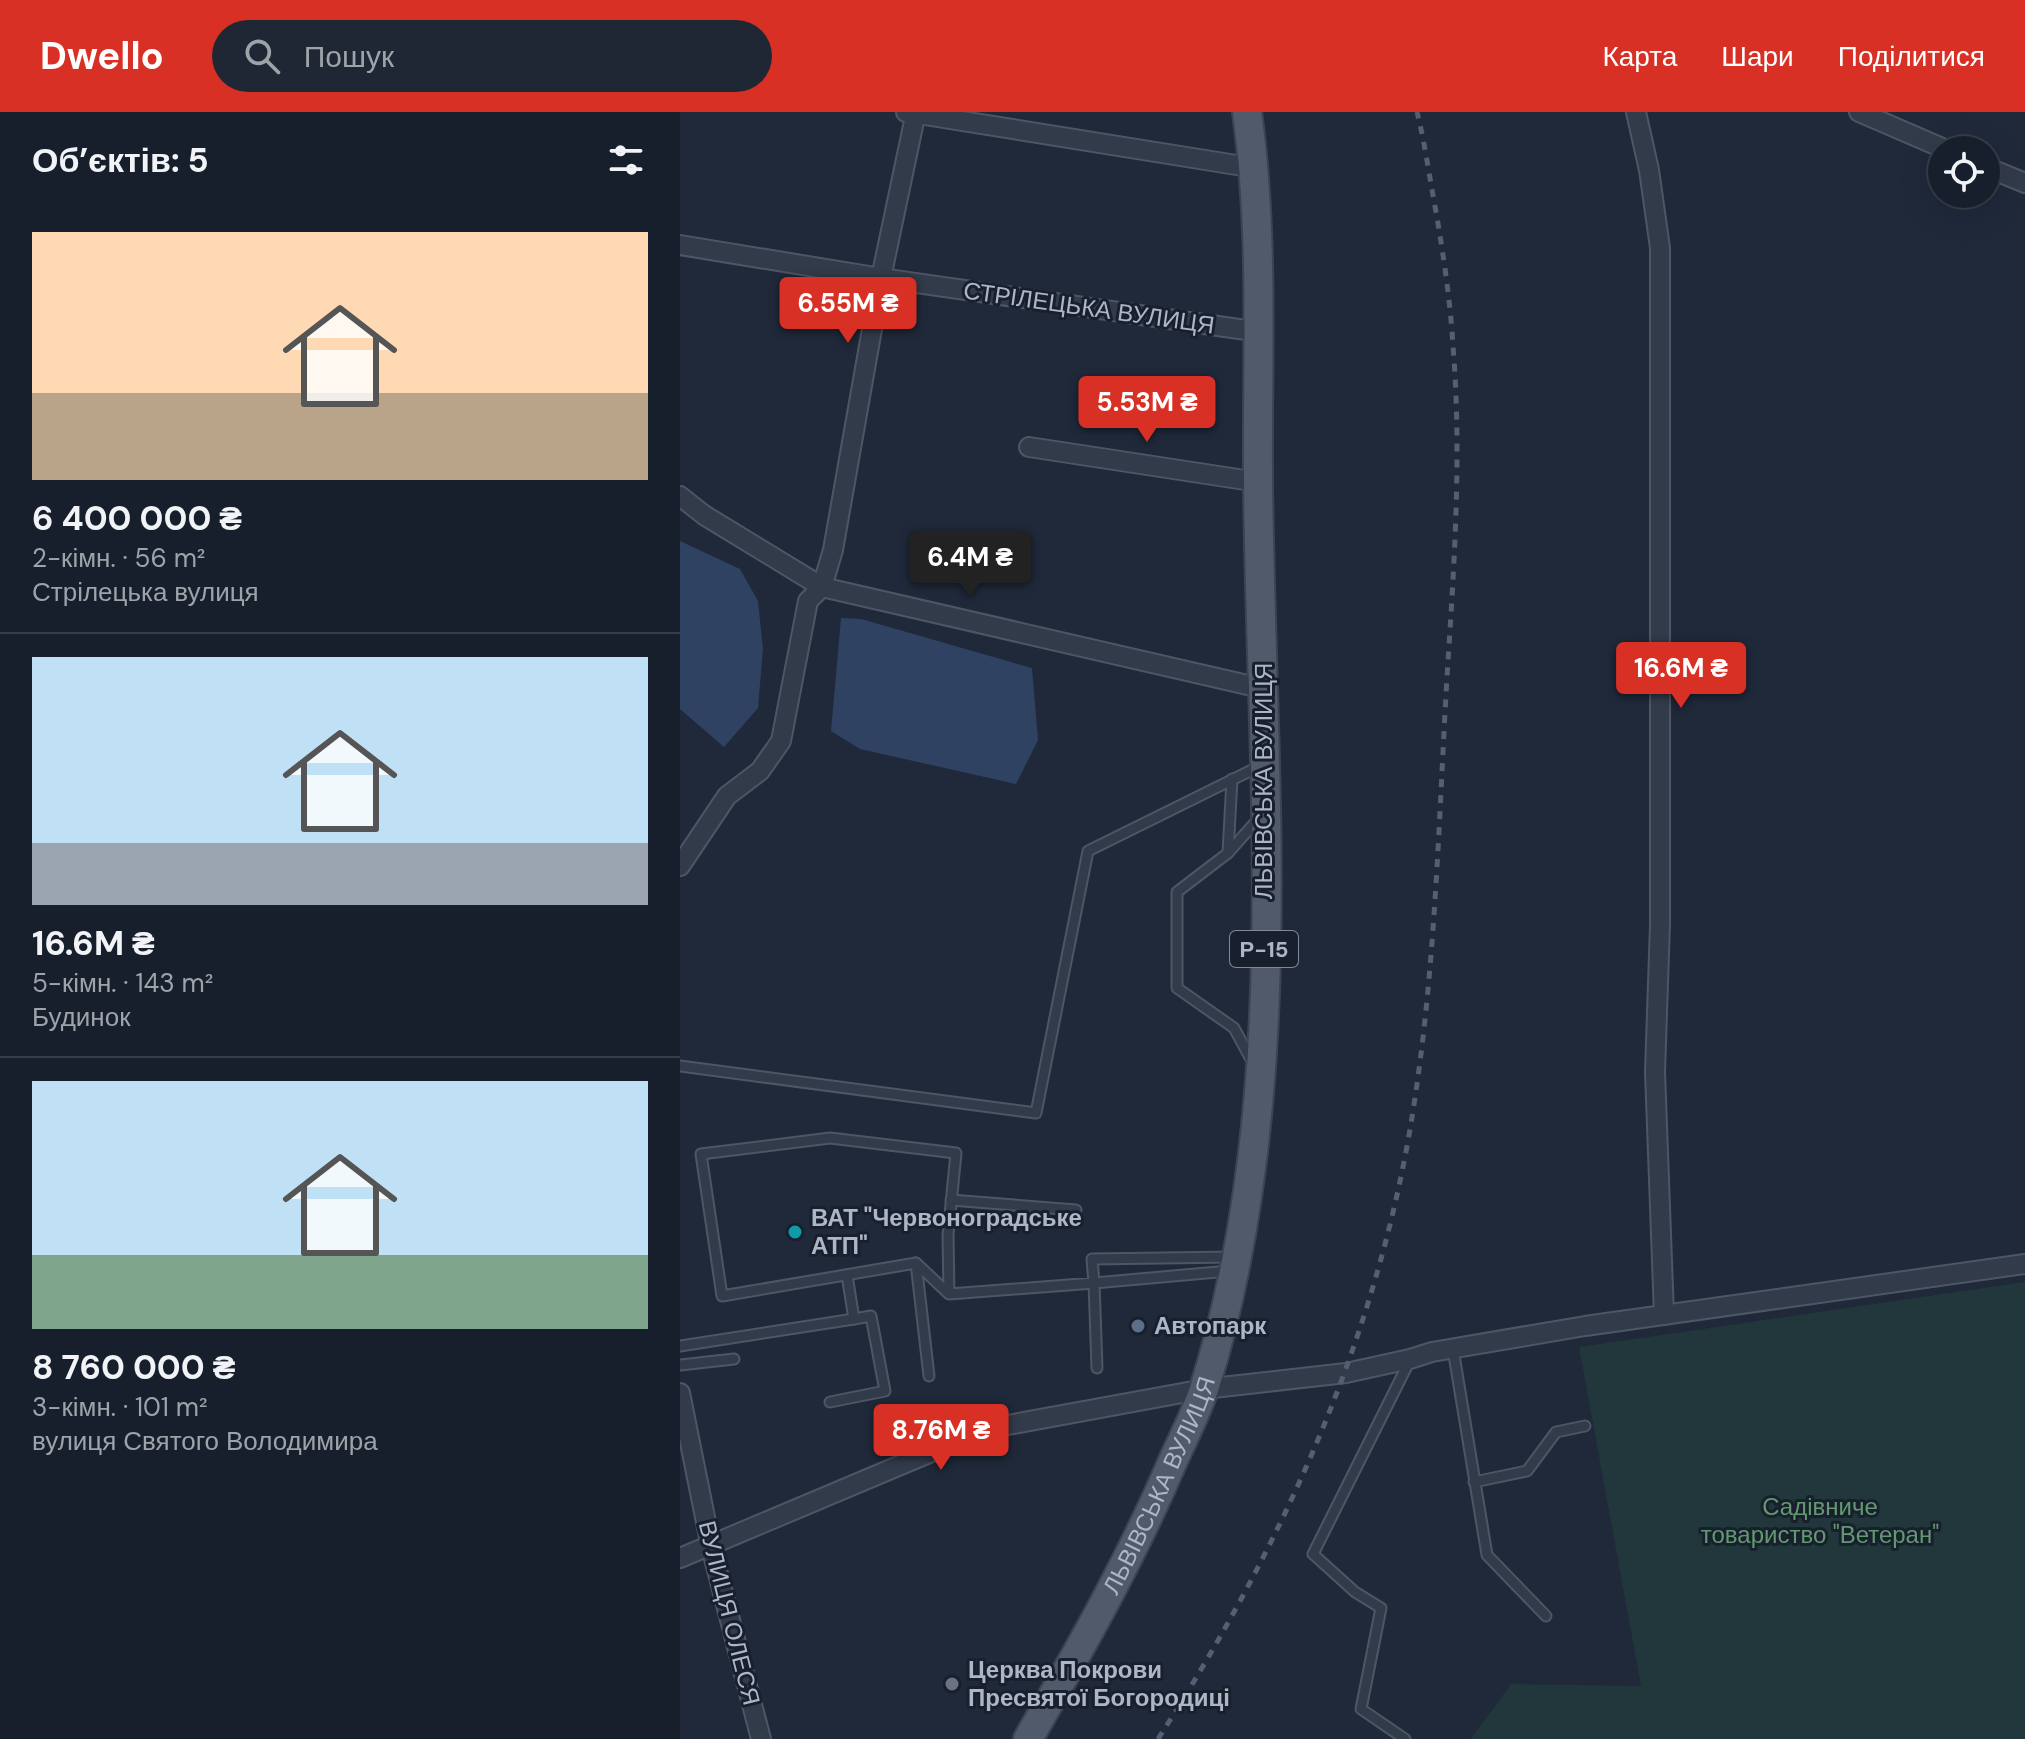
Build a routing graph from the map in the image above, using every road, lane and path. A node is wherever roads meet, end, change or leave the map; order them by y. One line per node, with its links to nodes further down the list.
1 (1247, 112): 6 (main road, ЛЬВІВСЬКА ВУЛИЦЯ / Р-15)
2 (1636, 112): 32 (street)
3 (1859, 112): 5 (street)
4 (911, 113): 6 (street); 10 (street)
5 (1928, 142)
6 (1255, 168): 11 (main road, ЛЬВІВСЬКА ВУЛИЦЯ / Р-15)
7 (2000, 173): 8 (street)
8 (2025, 183)
9 (680, 245): 10 (street, СТРІЛЕЦЬКА ВУЛИЦЯ)
10 (881, 278): 11 (street, СТРІЛЕЦЬКА ВУЛИЦЯ); 15 (street)
11 (1260, 332): 13 (main road, ЛЬВІВСЬКА ВУЛИЦЯ / Р-15)
12 (1029, 447): 13 (street)
13 (1258, 482): 16 (main road, ЛЬВІВСЬКА ВУЛИЦЯ / Р-15)
14 (680, 496): 15 (street)
15 (822, 587): 16 (street); 21 (street)
16 (1265, 689): 17 (main road, ЛЬВІВСЬКА ВУЛИЦЯ / Р-15)
17 (1266, 762): 18 (lane); 19 (main road, ЛЬВІВСЬКА ВУЛИЦЯ / Р-15)
18 (1232, 779): 20 (lane); 22 (lane)
19 (1267, 809): 20 (lane); 23 (main road, ЛЬВІВСЬКА ВУЛИЦЯ / Р-15)
20 (1228, 853): 23 (lane)
21 (680, 866)
22 (680, 1066)
23 (1262, 1077): 27 (main road, ЛЬВІВСЬКА ВУЛИЦЯ / Р-15)
24 (951, 1200): 25 (lane); 29 (lane); 31 (lane)
25 (1076, 1210)
26 (916, 1263): 29 (lane); 31 (lane); 40 (lane)
27 (1236, 1264): 30 (lane); 30 (lane); 41 (main road, ЛЬВІВСЬКА ВУЛИЦЯ / Р-15)
28 (2025, 1264): 32 (street)
29 (847, 1275): 33 (lane)
30 (1094, 1283): 31 (lane); 39 (lane)
31 (949, 1294)
32 (1664, 1315): 35 (street)
33 (854, 1319): 34 (lane); 43 (lane)
34 (680, 1346)
35 (1453, 1349): 37 (street); 45 (lane)
36 (734, 1359): 38 (lane)
37 (1410, 1359): 41 (street); 51 (lane)
38 (680, 1365)
39 (1097, 1368)
40 (929, 1376)
41 (1204, 1389): 46 (street); 50 (main road, ЛЬВІВСЬКА ВУЛИЦЯ / Р-15)
42 (680, 1393): 46 (street, ВУЛИЦЯ ОЛЕСЯ)
43 (830, 1402)
44 (1585, 1426): 45 (lane)
45 (1474, 1482): 48 (lane)
46 (711, 1547): 47 (street); 49 (street, ВУЛИЦЯ ОЛЕСЯ)
47 (680, 1558)
48 (1546, 1616)
49 (761, 1739)
50 (1028, 1739)
51 (1405, 1739)

